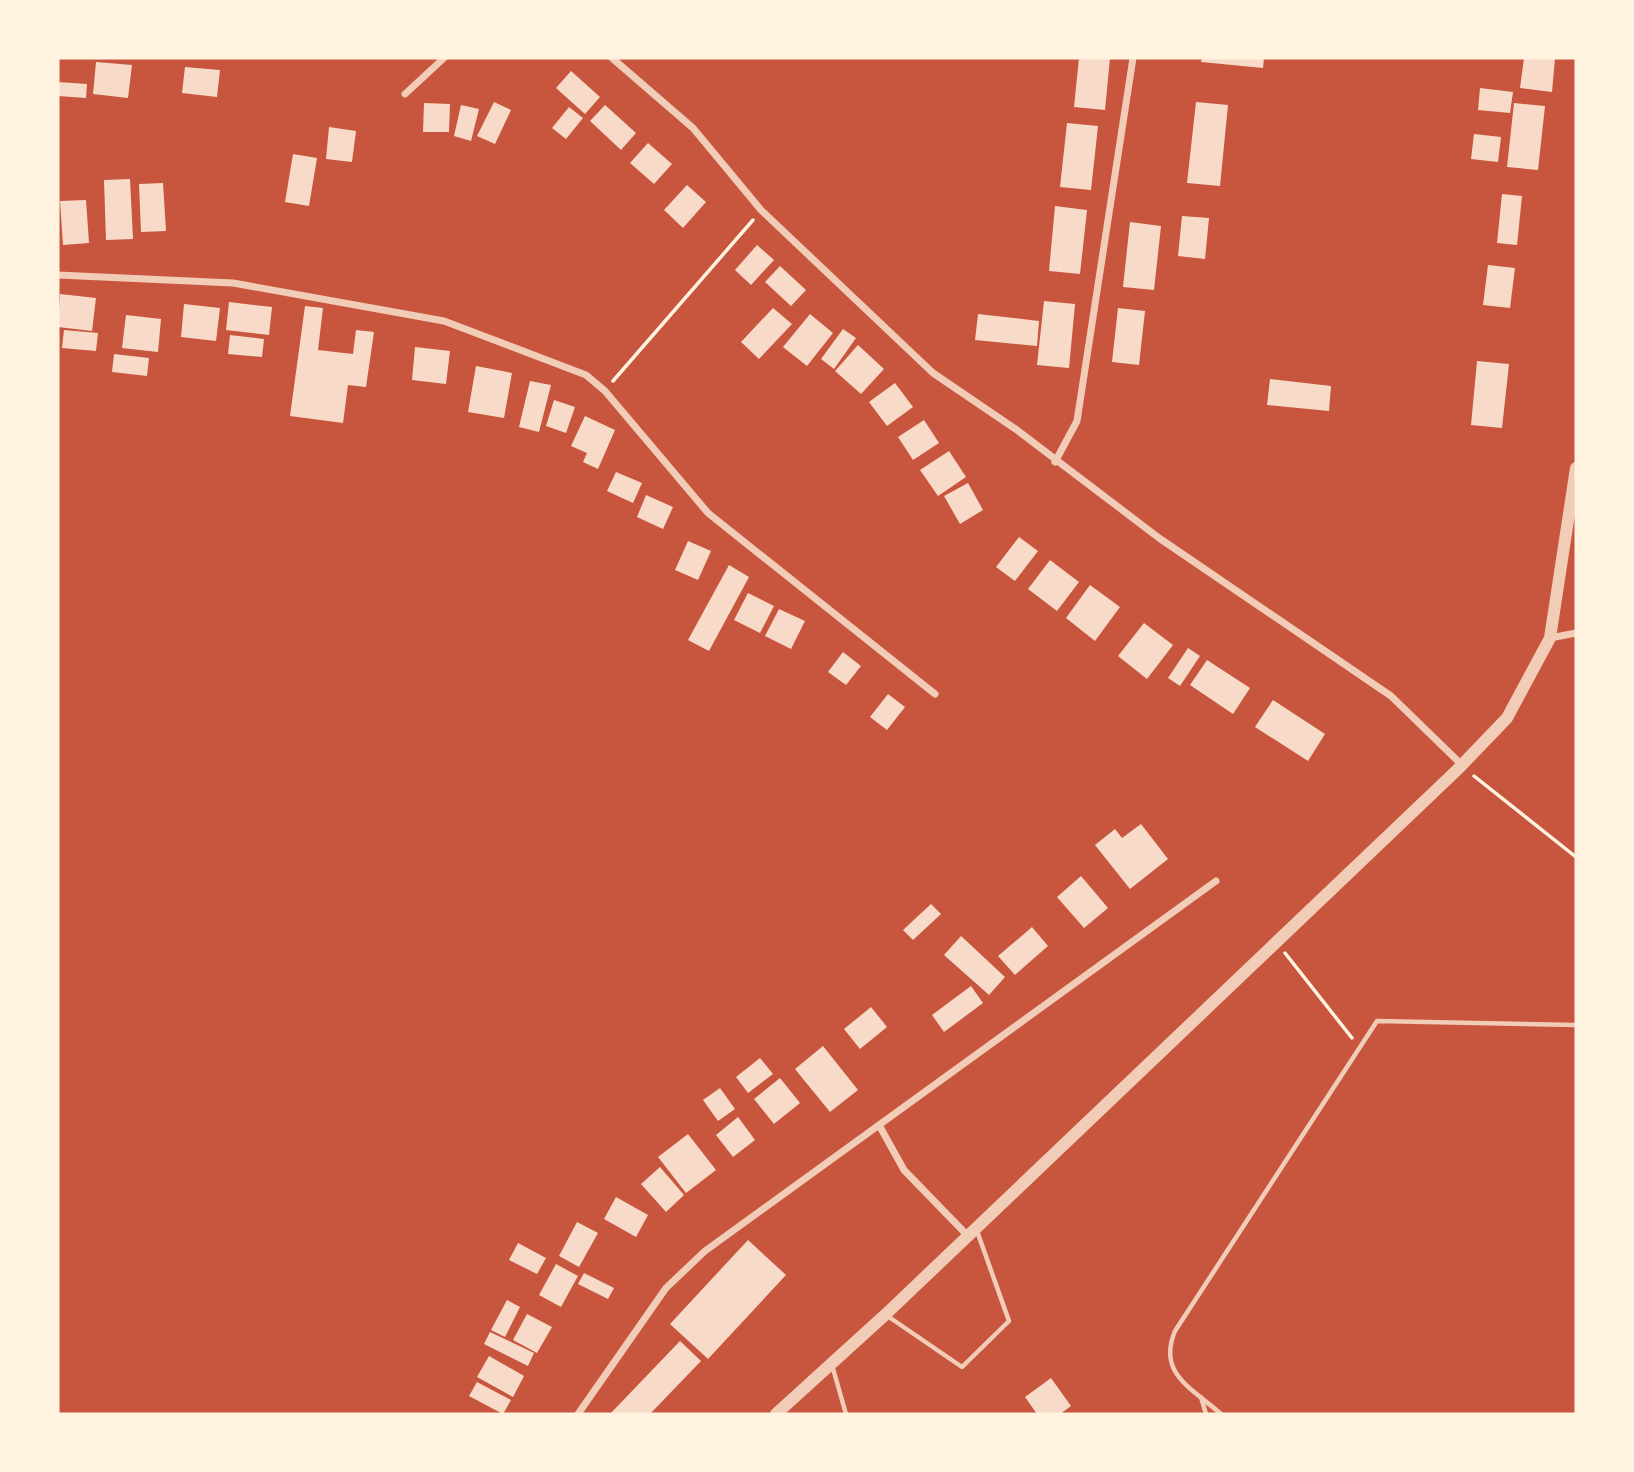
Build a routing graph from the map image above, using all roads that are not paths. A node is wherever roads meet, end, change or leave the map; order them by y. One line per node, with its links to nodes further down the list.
1 (444, 58): 4 (street)
2 (612, 58): 6 (street)
3 (1133, 58): 6 (street)
4 (405, 94)
5 (58, 275): 10 (street)
6 (1055, 462): 11 (street)
7 (1576, 468): 9 (street)
8 (1576, 633): 9 (street)
9 (1550, 638): 11 (street)
10 (935, 694)
11 (1462, 765): 15 (street)
12 (1216, 881): 14 (street)
13 (1576, 1025): 18 (lane)
14 (879, 1125): 15 (street); 19 (street)
15 (971, 1231): 16 (street); 16 (lane)
16 (886, 1314): 17 (street)
17 (831, 1364): 20 (street); 21 (lane)
18 (1201, 1396): 22 (lane); 23 (lane)
19 (578, 1414)
20 (776, 1414)
21 (846, 1414)
22 (1206, 1414)
23 (1221, 1414)

